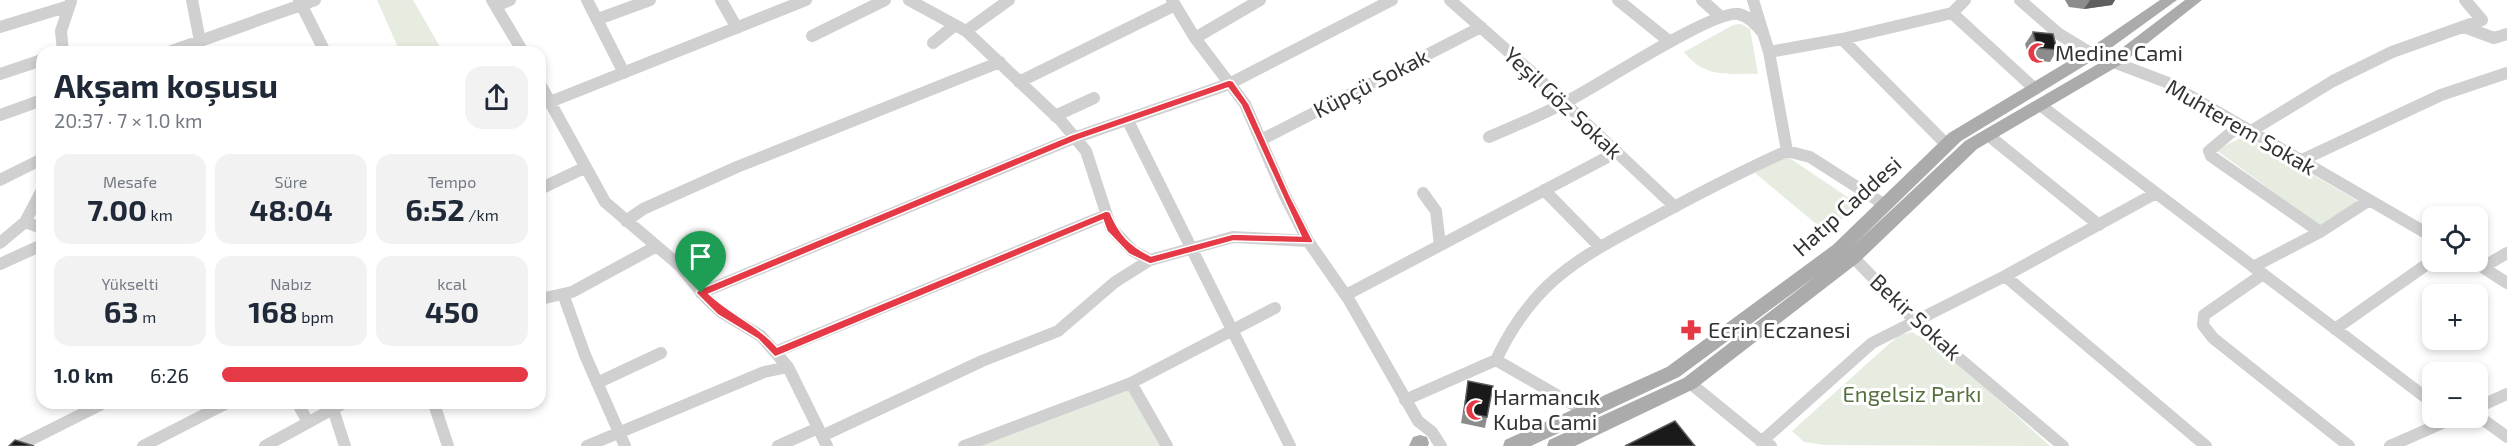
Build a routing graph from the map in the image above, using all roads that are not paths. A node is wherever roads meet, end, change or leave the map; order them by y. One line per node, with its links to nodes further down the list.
1 (192, 0): 40 (street)
2 (315, 0): 23 (street)
3 (510, 0): 24 (street)
4 (587, 0): 28 (street)
5 (650, 0): 28 (street)
6 (721, 0): 33 (street)
7 (806, 0): 33 (street)
8 (885, 0): 37 (street)
9 (909, 0): 29 (street)
10 (1009, 0): 34 (street)
11 (1260, 0): 38 (street)
12 (1392, 0): 56 (street)
13 (1450, 0): 31 (street, Yeşil Göz Sokak)
14 (1618, 0): 41 (street)
15 (1702, 0): 27 (street)
16 (1753, 0): 35 (street)
17 (1965, 0): 26 (street)
18 (2020, 0): 48 (street, Muhterem Sokak)
19 (2170, 0): 48 (main road, Hatıp Caddesi)
20 (2195, 0): 49 (main road, Hatıp Caddesi)
21 (2465, 0): 32 (street)
22 (70, 3): 30 (street); 43 (street)
23 (300, 3): 40 (street); 45 (street)
24 (494, 3): 46 (street)
25 (1174, 3): 38 (street); 55 (street)
26 (1952, 13): 39 (street); 58 (street)
27 (1721, 17): 35 (street); 41 (street)
28 (598, 19): 52 (street)
29 (955, 25): 34 (street); 42 (street)
30 (0, 27)
31 (1481, 27): 62 (street, Yeşil Göz Sokak); 70 (street, Küpçü Sokak)
32 (2464, 27): 36 (street); 66 (street)
33 (736, 28): 52 (street)
34 (966, 31): 51 (street)
35 (1763, 33): 47 (street)
36 (2507, 34)
37 (812, 36)
38 (1195, 38): 56 (street)
39 (1842, 39): 47 (street); 71 (street)
40 (200, 41): 44 (street)
41 (1670, 42): 62 (street)
42 (933, 44)
43 (62, 46)
44 (186, 46)
45 (318, 46)
46 (519, 46)
47 (1769, 52): 72 (street)
48 (2092, 54): 49 (street, Muhterem Sokak); 58 (main road, Hatıp Caddesi)
49 (2115, 61): 58 (main road, Hatıp Caddesi); 66 (street, Muhterem Sokak)
50 (36, 62): 54 (street)
51 (1000, 62): 55 (street); 87 (street)
52 (624, 73): 61 (street)
53 (2507, 73): 74 (street)
54 (0, 74)
55 (1018, 82): 64 (street)
56 (1229, 84): 65 (street); 70 (street)
57 (546, 95): 61 (street)
58 (2037, 97): 67 (main road, Hatıp Caddesi); 71 (main road, Hatıp Caddesi); 81 (street)
59 (1094, 98): 64 (street)
60 (36, 102): 63 (street)
61 (550, 102): 76 (street)
62 (1565, 103): 68 (street); 73 (street, Yeşil Göz Sokak)
63 (0, 115)
64 (1055, 116): 69 (street)
65 (1127, 119): 69 (street); 98 (street)
66 (2246, 128): 74 (street, Muhterem Sokak); 92 (street)
67 (1988, 135): 89 (street); 101 (main road, Hatıp Caddesi)
68 (1489, 137)
69 (1074, 138): 86 (street); 110 (street)
70 (1261, 140): 93 (street)
71 (1947, 145): 83 (main road, Hatıp Caddesi)
72 (1787, 151): 83 (street); 84 (street)
73 (1617, 152): 79 (street); 84 (street, Yeşil Göz Sokak)
74 (2302, 160): 82 (street, Muhterem Sokak)
75 (36, 162): 77 (street)
76 (586, 167): 78 (street); 87 (street)
77 (0, 180)
78 (546, 186)
79 (1544, 190): 95 (street); 99 (street)
80 (1424, 193): 95 (street)
81 (2156, 193): 89 (street); 106 (street)
82 (2368, 201): 91 (street, Muhterem Sokak); 92 (street)
83 (1884, 205): 135 (main road, Hatıp Caddesi)
84 (1675, 207): 99 (street)
85 (36, 211): 88 (street)
86 (1106, 215): 102 (street); 118 (street)
87 (626, 221): 96 (street)
88 (25, 222): 90 (street); 94 (street)
89 (2099, 225): 108 (street)
90 (36, 226)
91 (2422, 231)
92 (2320, 232): 106 (street)
93 (1308, 241): 98 (street); 112 (street)
94 (0, 243)
95 (1440, 245): 112 (street)
96 (655, 247): 110 (street); 111 (street)
97 (36, 248): 104 (street)
98 (1190, 248): 102 (street); 116 (street)
99 (1600, 248): 120 (street)
100 (2507, 253): 103 (street)
101 (1853, 257): 115 (street, Bekir Sokak); 124 (main road, Hatıp Caddesi)
102 (1150, 260): 141 (street)
103 (2488, 260)
104 (0, 264)
105 (2422, 268): 117 (street)
106 (2258, 270): 117 (street); 161 (street)
107 (2488, 271): 109 (street)
108 (2005, 276): 115 (street); 160 (street)
109 (2507, 283)
110 (701, 293): 118 (street)
111 (563, 294): 113 (street); 122 (street)
112 (1346, 295): 127 (street)
113 (546, 298)
114 (1275, 308): 116 (street)
115 (1916, 321): 143 (street); 159 (street, Bekir Sokak)
116 (1234, 329): 123 (street); 155 (street)
117 (2335, 329): 126 (street)
118 (775, 352): 121 (street)
119 (661, 353): 122 (street)
120 (1496, 360): 127 (street); 135 (street)
121 (788, 367): 140 (street); 141 (street)
122 (597, 383): 140 (street)
123 (1131, 383): 153 (street); 154 (street)
124 (1690, 383): 143 (street); 158 (main road, Hatıp Caddesi)
125 (2507, 394): 128 (street)
126 (2422, 395)
127 (1405, 400): 137 (street)
128 (2488, 403)
129 (92, 409): 145 (street)
130 (215, 409): 146 (street)
131 (301, 409): 136 (street)
132 (332, 409): 136 (street)
133 (338, 409): 148 (street)
134 (436, 409): 149 (street)
135 (1586, 412): 157 (main road, Hatıp Caddesi)
136 (308, 422): 147 (street)
137 (1418, 422): 144 (street); 156 (street)
138 (2488, 423): 142 (street)
139 (2429, 428): 162 (street)
140 (619, 433): 150 (street); 151 (street)
141 (823, 437): 152 (street)
142 (2507, 437)
143 (1766, 444)
144 (1420, 445)
145 (18, 446)
146 (143, 446)
147 (265, 446)
148 (345, 446)
149 (448, 446)
150 (587, 446)
151 (625, 446)
152 (778, 446)
153 (964, 446)
154 (1167, 446)
155 (1290, 446)
156 (1441, 446)
157 (1512, 446)
158 (1557, 446)
159 (2063, 446)
160 (2206, 446)
161 (2349, 446)
162 (2390, 446)

